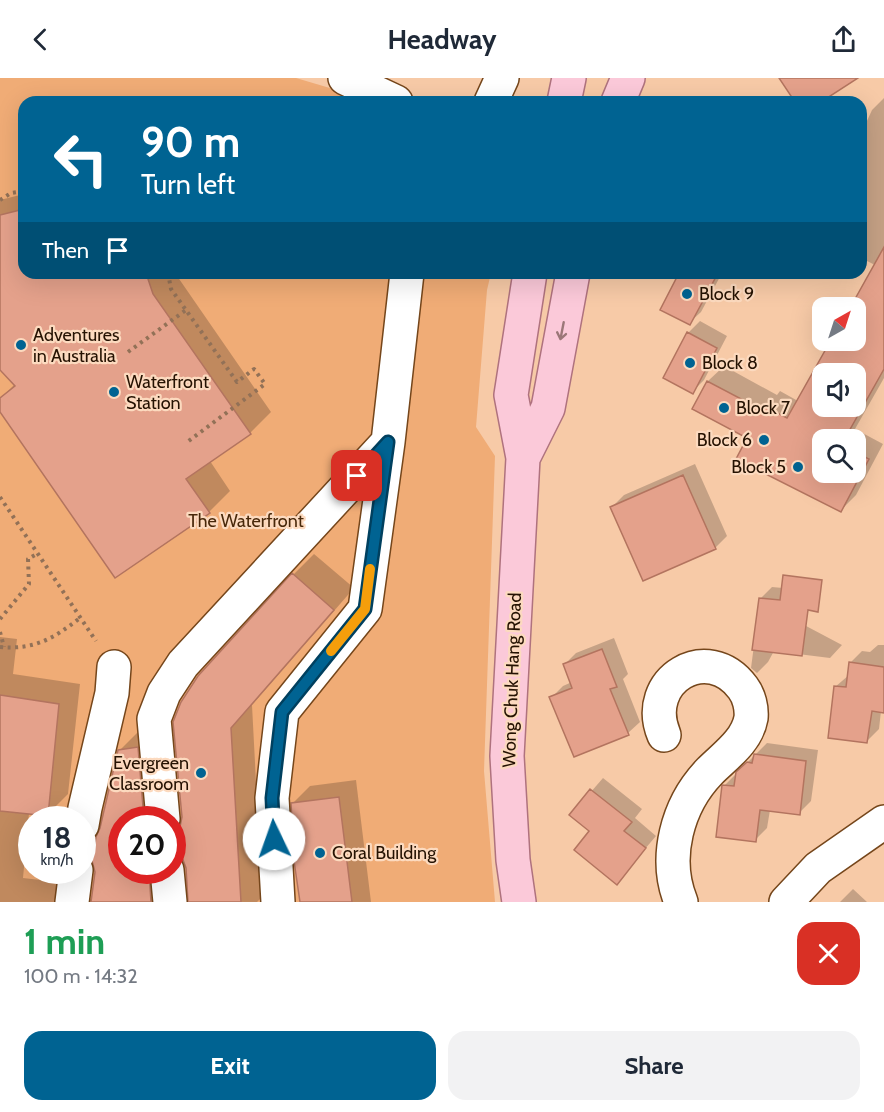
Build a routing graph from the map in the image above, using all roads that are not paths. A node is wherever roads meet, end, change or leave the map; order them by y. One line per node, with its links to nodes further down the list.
1 (345, 78): 5 (street)
2 (502, 78): 6 (street)
3 (569, 78): 7 (main road)
4 (628, 78): 8 (main road)
5 (383, 96)
6 (494, 96)
7 (565, 96)
8 (620, 96)
9 (405, 279): 12 (street)
10 (529, 279): 13 (main road, Wong Chuk Hang Road)
11 (572, 279): 13 (main road, Wong Chuk Hang Road, one-way to 13)
12 (388, 442): 14 (street); 23 (street)
13 (523, 458): 24 (main road, Wong Chuk Hang Road)
14 (164, 693): 16 (street); 17 (street)
15 (664, 735): 25 (street)
16 (86, 806)
17 (161, 806)
18 (884, 822): 26 (street)
19 (74, 884): 21 (street)
20 (168, 884): 22 (street)
21 (72, 902)
22 (170, 902)
23 (278, 902)
24 (519, 902)
25 (681, 902)
26 (786, 902)

